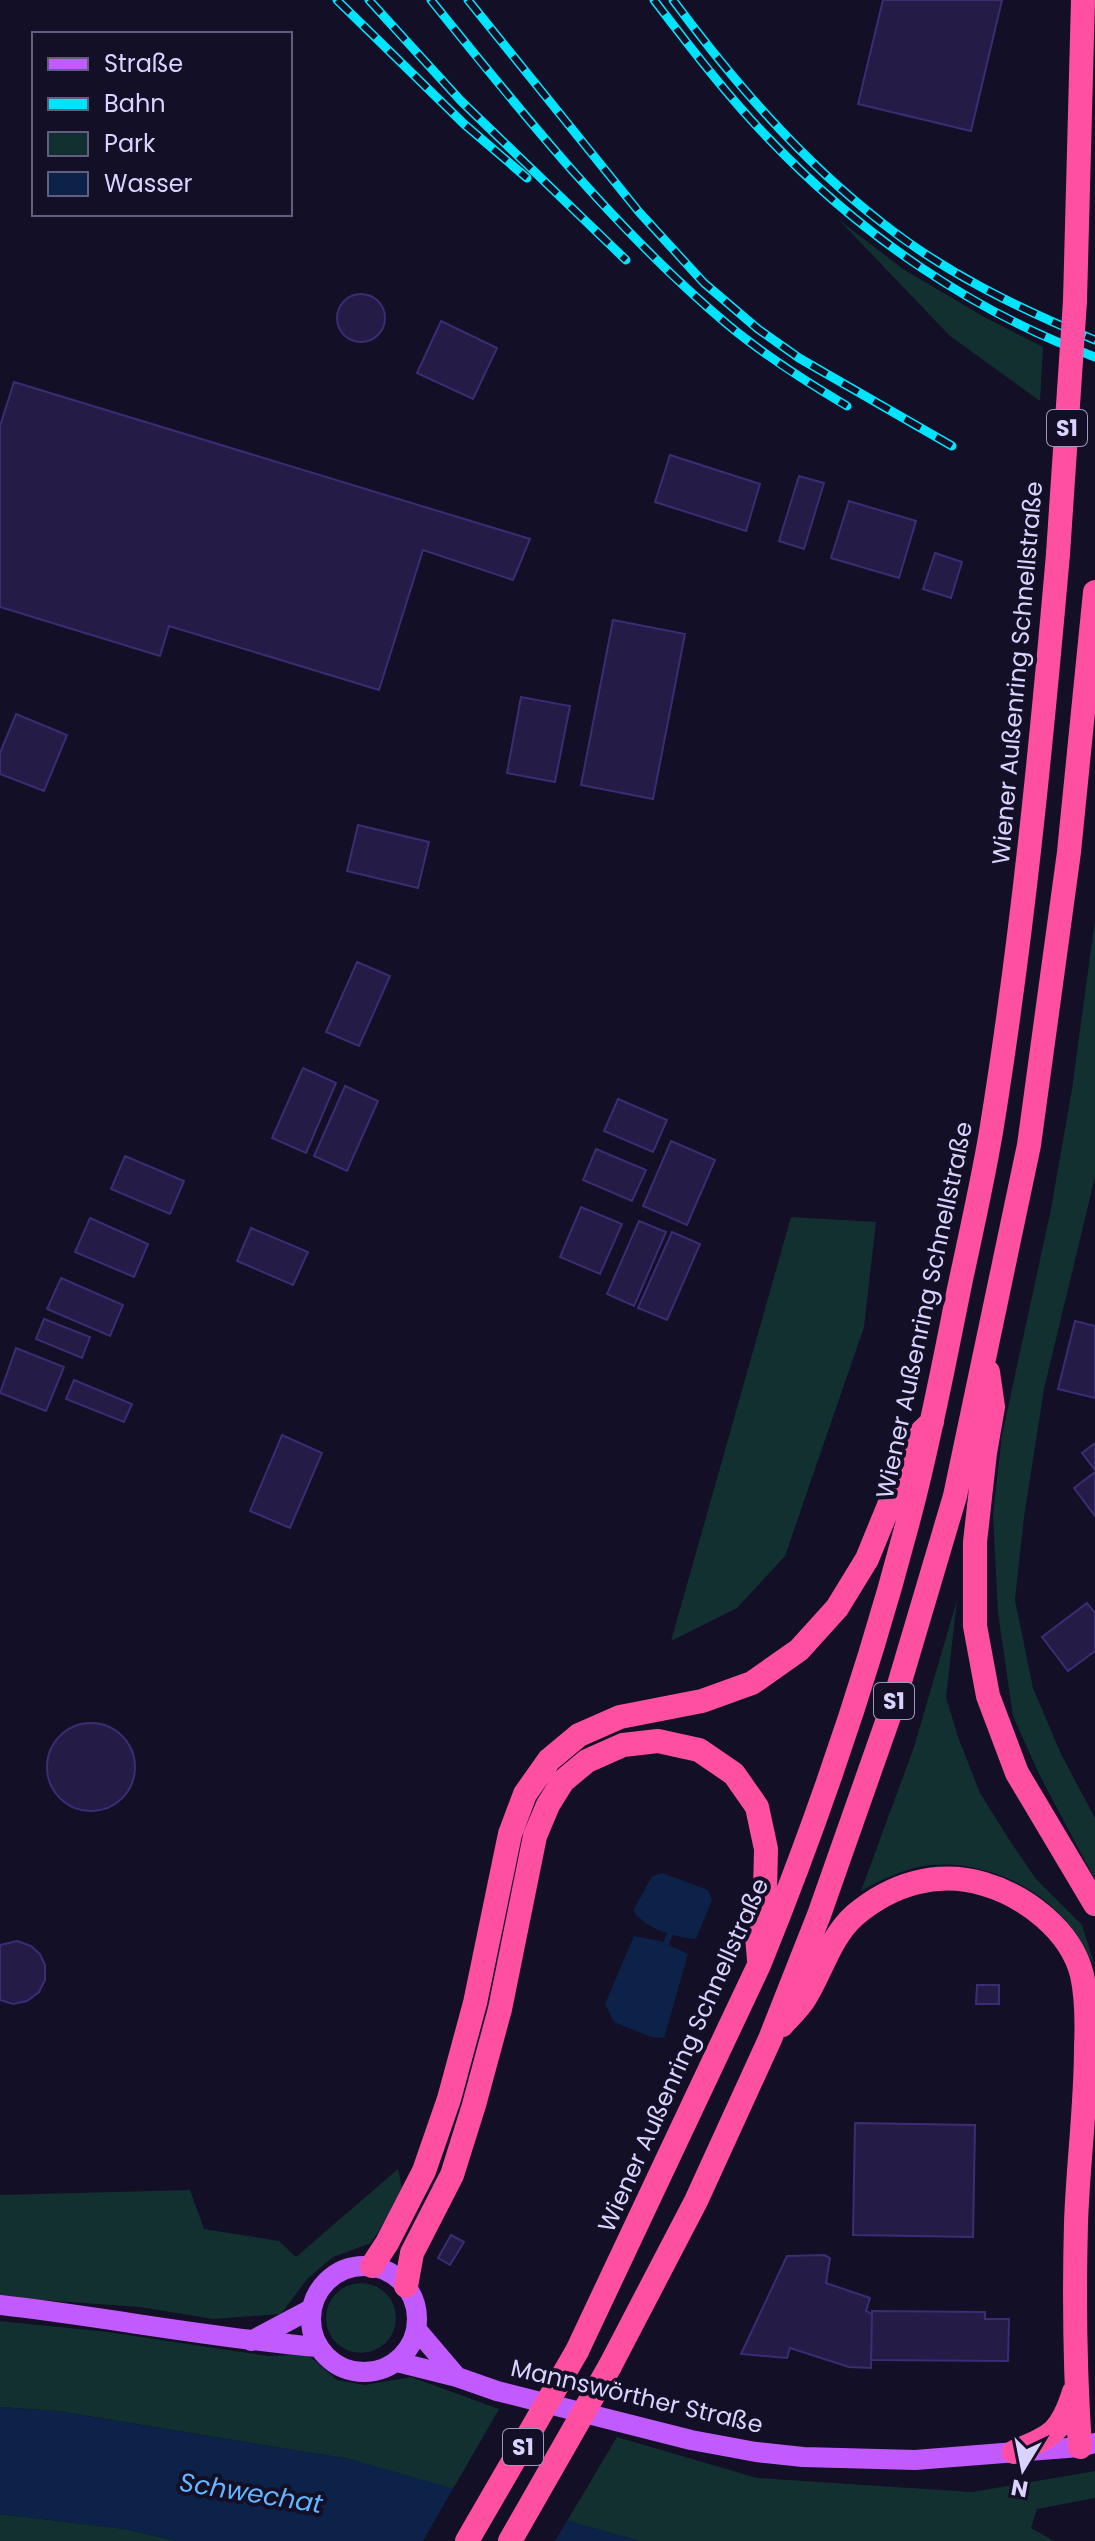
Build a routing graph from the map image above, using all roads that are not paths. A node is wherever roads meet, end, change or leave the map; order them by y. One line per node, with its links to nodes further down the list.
1 (1083, 0): 4 (highway, Wiener Außenring Schnellstraße / S1, bridge)
2 (1095, 592): 3 (highway, S1)
3 (986, 1352): 5 (highway); 7 (highway, S1)
4 (932, 1422): 6 (highway, Wiener Außenring Schnellstraße / S1); 8 (highway)
5 (1095, 1904)
6 (759, 1965): 9 (highway); 20 (highway, Wiener Außenring Schnellstraße / S1, bridge)
7 (770, 2039): 17 (highway); 21 (highway, S1, bridge)
8 (372, 2266): 9 (main road); 11 (main road)
9 (406, 2286): 12 (main road)
10 (0, 2305): 13 (main road)
11 (311, 2309): 13 (main road); 14 (main road)
12 (417, 2330): 15 (main road); 16 (main road)
13 (250, 2341): 14 (main road)
14 (317, 2347): 15 (main road)
15 (397, 2362): 16 (main road, Mannswörther Straße)
16 (457, 2377): 19 (main road, Mannswörther Straße)
17 (1076, 2386): 18 (highway); 19 (highway)
18 (1088, 2445): 19 (main road, Mannswörther Straße)
19 (1014, 2452)
20 (467, 2541)
21 (510, 2541)

